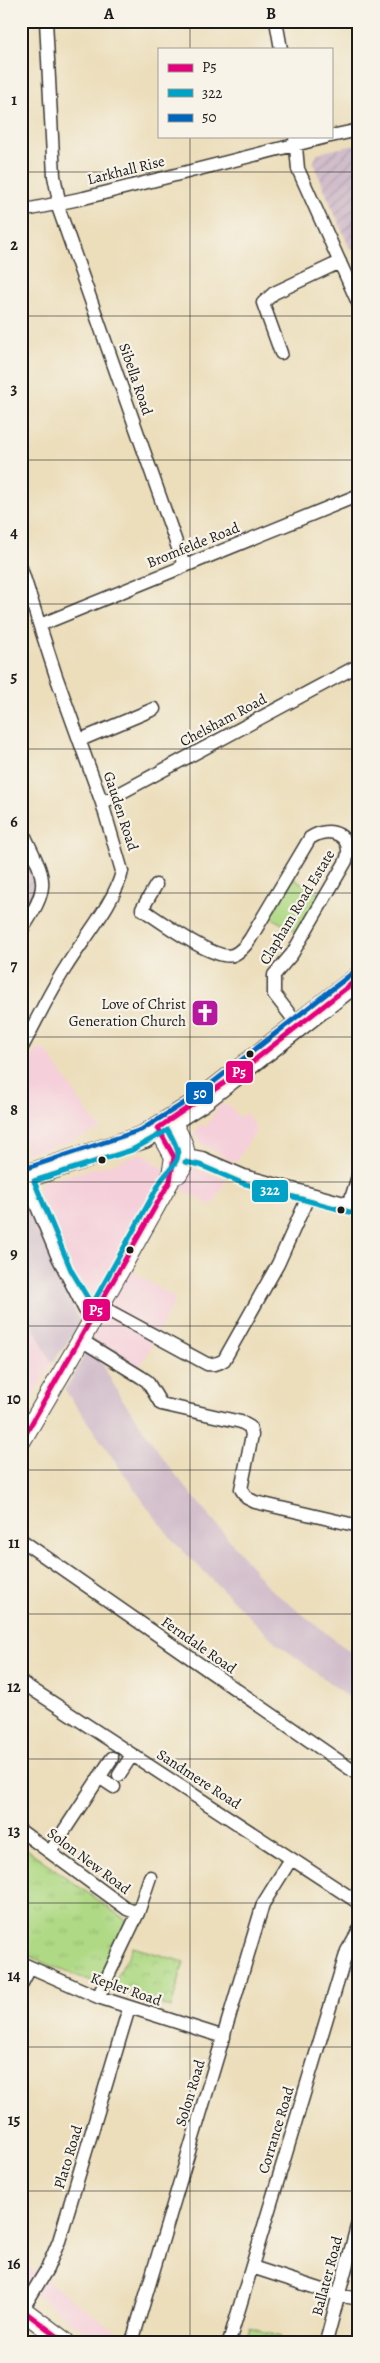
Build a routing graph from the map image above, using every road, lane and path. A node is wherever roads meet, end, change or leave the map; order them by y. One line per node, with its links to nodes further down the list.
1 (46, 21): 8 (street, Sibella Road)
2 (276, 21): 3 (street)
3 (281, 48)
4 (359, 130): 5 (street, Larkhall Rise)
5 (332, 136)
6 (317, 138): 7 (street, Larkhall Rise)
7 (296, 141): 8 (street, Larkhall Rise); 10 (street)
8 (57, 204): 9 (street, Larkhall Rise); 14 (street, Sibella Road)
9 (21, 211)
10 (340, 262): 11 (street); 12 (street)
11 (359, 305)
12 (281, 353)
13 (359, 495): 14 (street, Bromfelde Road)
14 (184, 565): 16 (street, Bromfelde Road)
15 (21, 568): 16 (street, Gauden Road)
16 (40, 625): 19 (street, Gauden Road)
17 (359, 665): 20 (street, Chelsham Road)
18 (154, 709): 19 (street)
19 (80, 740): 20 (street, Gauden Road)
20 (102, 803): 26 (street, Gauden Road)
21 (21, 828): 23 (street)
22 (156, 885): 25 (street, Clapham Road Estate)
23 (21, 931)
24 (359, 978): 25 (highway)
25 (298, 1025): 27 (highway)
26 (21, 1048)
27 (165, 1124): 28 (main road); 30 (highway); 31 (main road)
28 (186, 1155): 31 (main road); 32 (street)
29 (359, 1173): 33 (street)
30 (22, 1175): 34 (street)
31 (170, 1181): 34 (main road)
32 (310, 1195): 33 (street); 34 (street)
33 (354, 1206)
34 (97, 1312): 35 (main road)
35 (82, 1340): 36 (main road); 37 (street)
36 (21, 1442)
37 (359, 1526)
38 (21, 1540): 43 (street, Ferndale Road)
39 (21, 1682): 40 (street, Sandmere Road)
40 (132, 1755): 42 (street); 48 (street, Sandmere Road)
41 (112, 1758): 44 (street)
42 (119, 1775)
43 (359, 1775)
44 (99, 1777): 45 (street); 47 (street)
45 (114, 1787)
46 (21, 1831): 47 (street, Solon New Road)
47 (50, 1852): 51 (street, Solon New Road)
48 (291, 1859): 50 (street, Sandmere Road); 57 (street, Solon Road)
49 (150, 1877): 51 (street, Solon New Road)
50 (359, 1903)
51 (138, 1913): 55 (street, Solon New Road)
52 (359, 1930): 59 (street, Corrance Road)
53 (26, 1965): 54 (street); 55 (street, Kepler Road)
54 (21, 1985)
55 (98, 1997): 56 (street, Kepler Road)
56 (129, 2008): 57 (street, Kepler Road); 62 (street, Plato Road)
57 (224, 2037): 64 (street, Solon Road)
58 (359, 2219): 60 (street, Ballater Road)
59 (252, 2267): 60 (street); 65 (street, Corrance Road)
60 (338, 2295): 61 (street); 66 (street, Ballater Road)
61 (359, 2299)
62 (22, 2309): 63 (main road)
63 (66, 2342)
64 (132, 2342)
65 (229, 2342)
66 (326, 2342)

